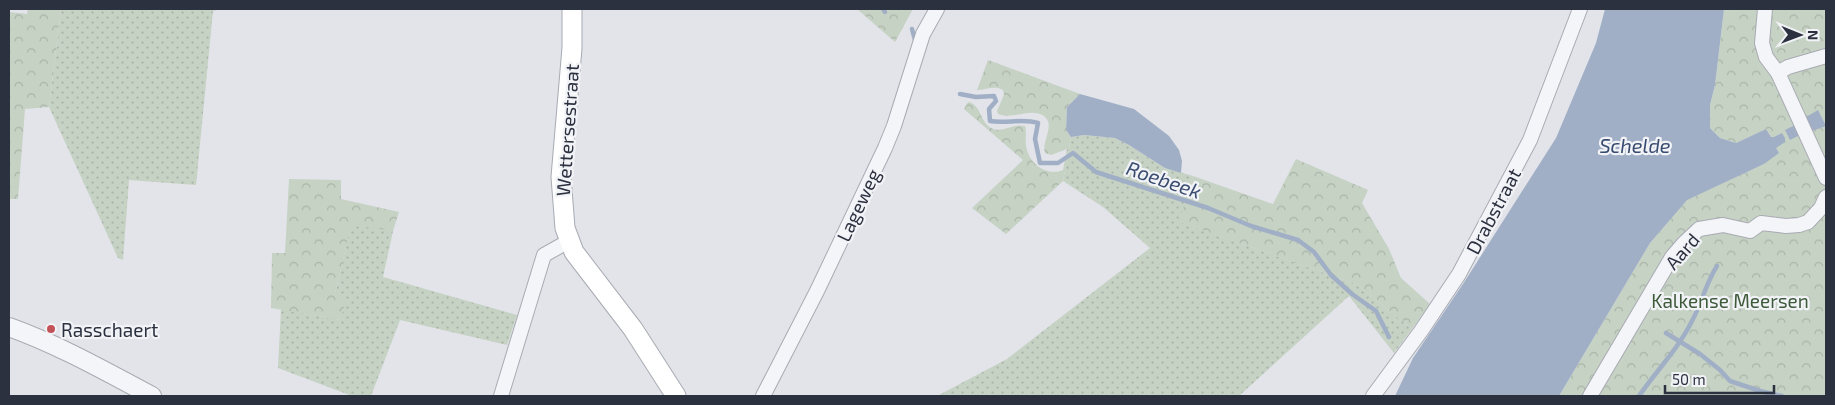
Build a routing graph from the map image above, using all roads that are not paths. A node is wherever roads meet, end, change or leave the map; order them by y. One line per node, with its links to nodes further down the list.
1 (572, 9): 9 (main road, Wettersestraat)
2 (937, 9): 14 (street, Lageweg)
3 (1580, 9): 15 (street, Drabstraat)
4 (1765, 9): 6 (street)
5 (1826, 56): 6 (street)
6 (1778, 73): 7 (street)
7 (1826, 178)
8 (1826, 197): 16 (street, Aard)
9 (569, 241): 12 (street); 13 (main road, Wettersestraat)
10 (9, 328): 11 (street)
11 (152, 396)
12 (500, 396)
13 (676, 396)
14 (763, 396)
15 (1373, 396)
16 (1590, 396)

